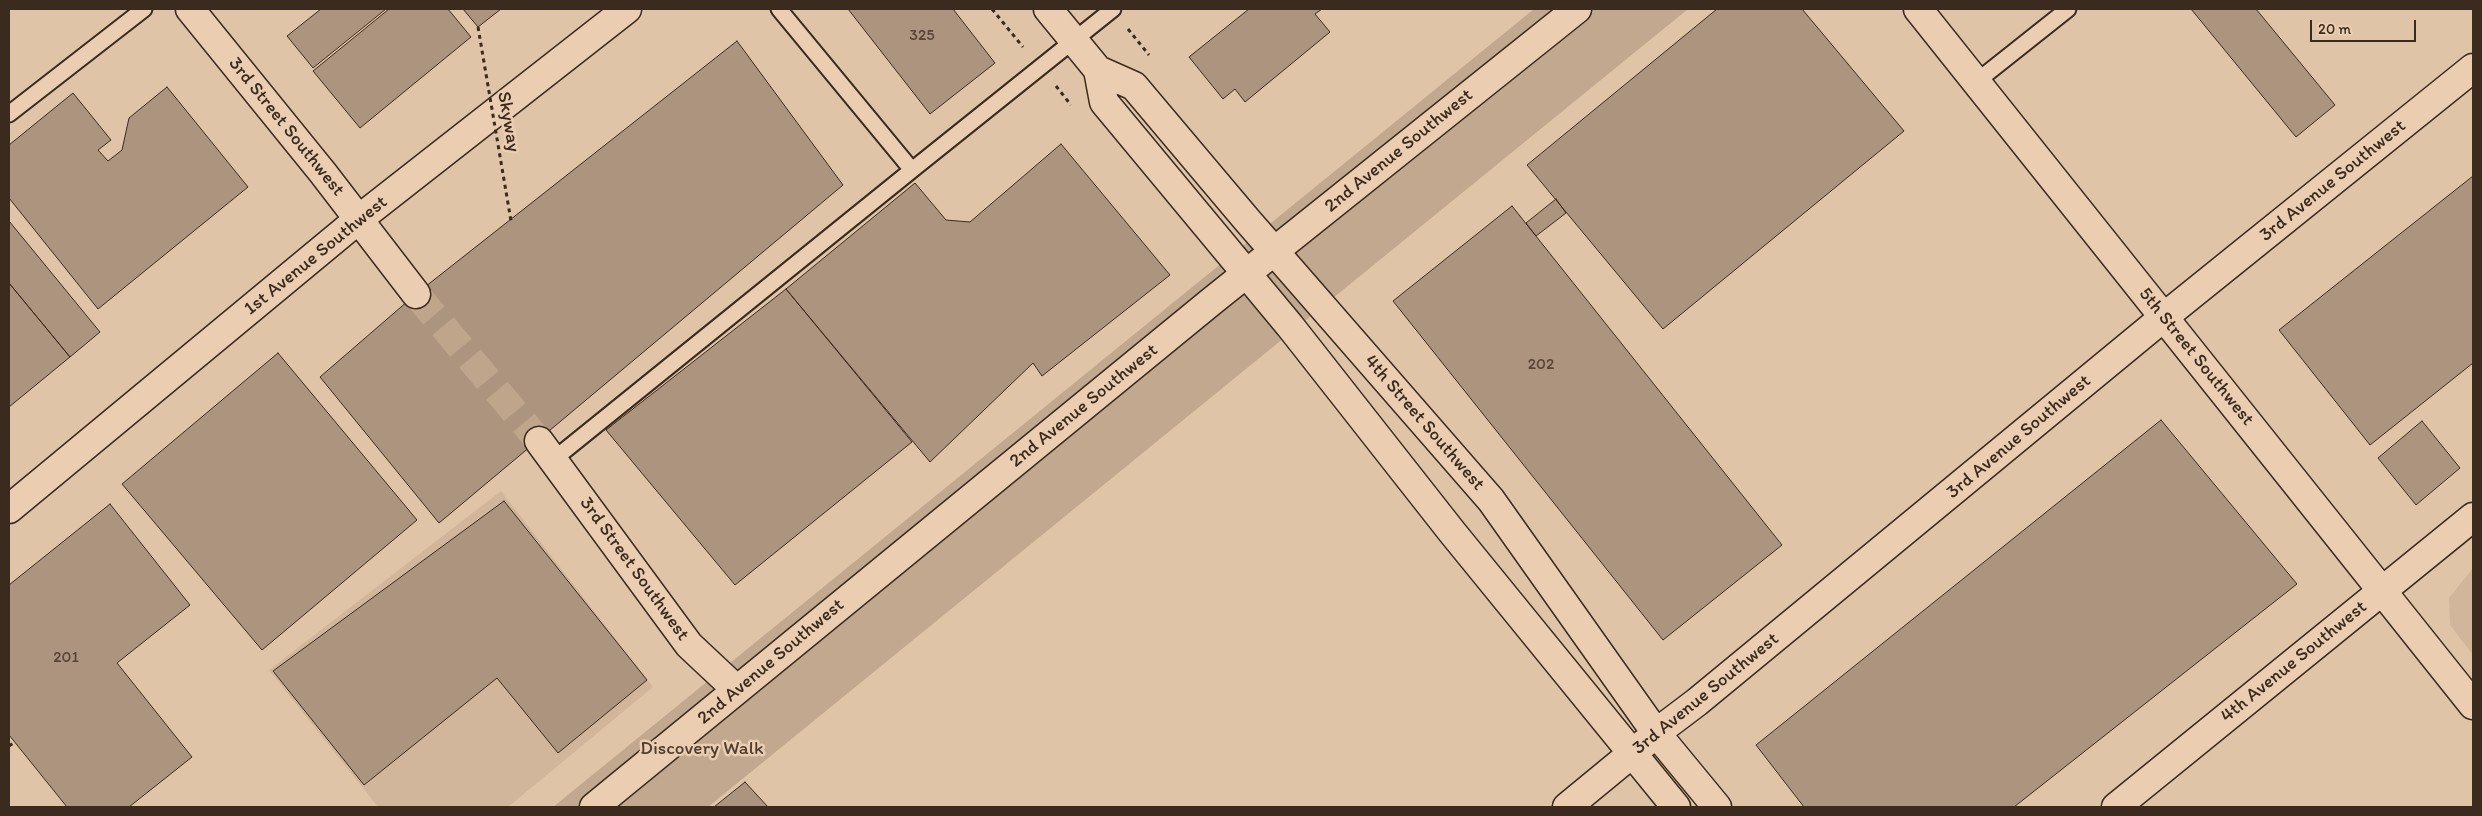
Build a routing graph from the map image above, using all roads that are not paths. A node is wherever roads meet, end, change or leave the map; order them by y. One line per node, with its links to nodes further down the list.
1 (144, 9): 14 (lane)
2 (190, 9): 16 (street, 3rd Street Southwest)
3 (627, 9): 16 (street, 1st Avenue Southwest)
4 (779, 9): 15 (lane)
5 (1048, 9): 10 (street, 4th Street Southwest)
6 (1113, 9): 10 (lane)
7 (1577, 9): 17 (street, 2nd Avenue Southwest)
8 (1918, 9): 13 (street, 5th Street Southwest)
9 (2068, 9): 13 (lane)
10 (1074, 41): 12 (street, 4th Street Southwest); 15 (lane)
11 (2473, 68): 20 (street, 3rd Avenue Southwest)
12 (1098, 70): 17 (street, 4th Street Southwest); 18 (street, 4th Street Southwest)
13 (1976, 82): 20 (street, 5th Street Southwest)
14 (9, 114)
15 (912, 170): 21 (lane)
16 (360, 219): 19 (street, 3rd Street Southwest); 22 (street, 1st Avenue Southwest)
17 (1276, 252): 18 (street, 2nd Avenue Southwest); 27 (street, 4th Street Southwest)
18 (1246, 274): 25 (street, 2nd Avenue Southwest); 28 (street, 4th Street Southwest)
19 (416, 294)
20 (2164, 317): 24 (street, 5th Street Southwest); 27 (street, 3rd Avenue Southwest)
21 (546, 450): 25 (street, 3rd Street Southwest)
22 (9, 509)
23 (2473, 517): 24 (street, 4th Avenue Southwest)
24 (2382, 590): 26 (street, 5th Street Southwest); 33 (street, 4th Avenue Southwest)
25 (737, 690): 29 (street, 2nd Avenue Southwest)
26 (2473, 705)
27 (1656, 733): 28 (street, 3rd Avenue Southwest); 32 (street, 4th Street Southwest)
28 (1633, 753): 30 (street, 3rd Avenue Southwest); 31 (street, 4th Street Southwest)
29 (594, 807)
30 (1567, 807)
31 (1676, 807)
32 (1717, 807)
33 (2116, 807)

